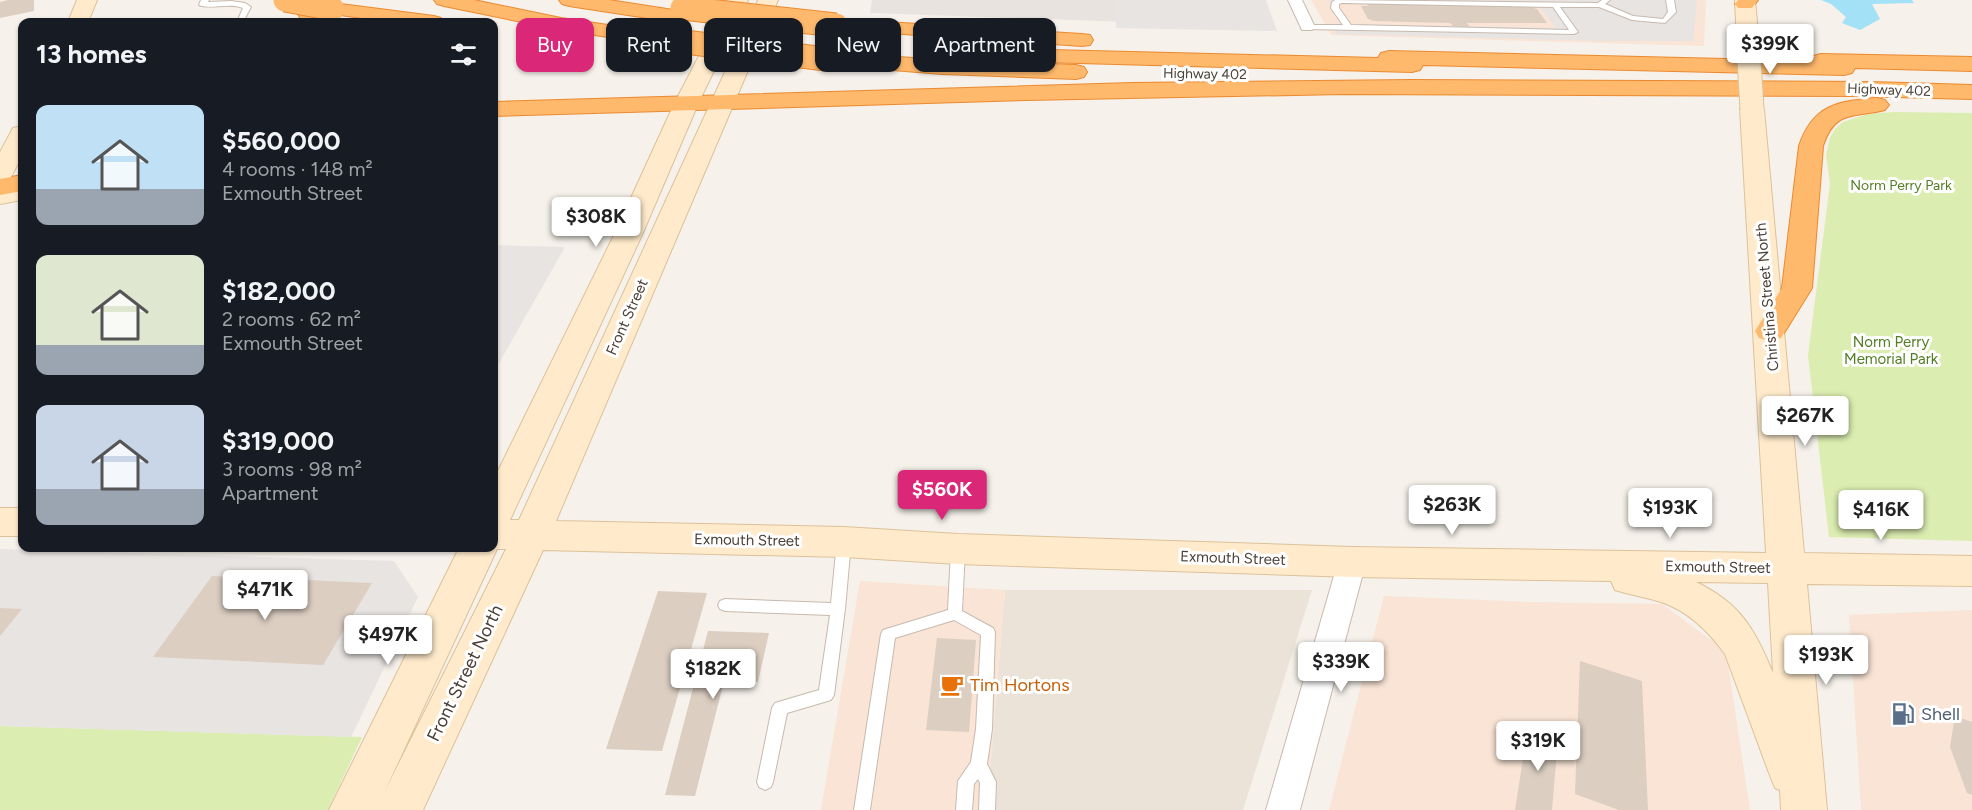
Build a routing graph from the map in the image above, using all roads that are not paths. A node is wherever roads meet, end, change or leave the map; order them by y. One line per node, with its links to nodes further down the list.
1 (87, 0): 17 (main road)
2 (205, 0): 18 (lane)
3 (285, 0): 20 (highway, bridge)
4 (302, 0): 19 (highway)
5 (444, 0): 25 (highway)
6 (503, 0): 21 (highway)
7 (536, 0): 22 (highway)
8 (569, 0): 23 (highway)
9 (625, 0): 24 (highway)
10 (738, 0): 46 (main road)
11 (768, 0): 45 (main road, Front Street)
12 (1295, 0): 27 (street)
13 (1670, 0): 15 (lane)
14 (1746, 1): 55 (main road, Christina Street North, bridge)
15 (1603, 3): 16 (lane)
16 (1555, 4): 28 (lane); 28 (lane)
17 (80, 18)
18 (242, 18)
19 (310, 18)
20 (403, 18)
21 (617, 18)
22 (628, 18)
23 (639, 18)
24 (658, 18)
25 (606, 25)
26 (606, 27): 29 (highway)
27 (1307, 27): 28 (lane)
28 (1349, 27)
29 (498, 28)
30 (692, 28): 32 (highway)
31 (692, 32): 35 (highway, Highway 402, bridge)
32 (815, 39)
33 (901, 40): 38 (highway)
34 (901, 44): 41 (highway, Highway 402)
35 (815, 45)
36 (901, 48): 42 (highway)
37 (1972, 51): 38 (highway)
38 (1694, 56): 39 (highway)
39 (1972, 64)
40 (901, 65): 43 (highway, Highway 402)
41 (1972, 71)
42 (1972, 78)
43 (1871, 89): 44 (highway, Highway 402); 45 (highway)
44 (1972, 92)
45 (724, 102): 46 (highway); 59 (main road, Front Street)
46 (686, 104): 48 (highway); 56 (main road)
47 (1972, 105): 55 (highway)
48 (498, 109)
49 (18, 141): 50 (main road)
50 (0, 176)
51 (18, 184): 52 (highway)
52 (0, 188)
53 (18, 193): 54 (main road)
54 (0, 196)
55 (1770, 331): 65 (main road, Christina Street North)
56 (498, 507)
57 (0, 522): 58 (main road)
58 (18, 522)
59 (512, 534): 60 (main road, Exmouth Street); 74 (main road, Front Street North)
60 (844, 542): 61 (main road, Exmouth Street); 68 (lane)
61 (958, 549): 63 (main road, Exmouth Street); 69 (lane)
62 (476, 552): 73 (main road)
63 (1352, 562): 64 (main road, Exmouth Street); 78 (street)
64 (1551, 565): 65 (main road, Exmouth Street); 72 (main road)
65 (1788, 568): 66 (main road, Exmouth Street); 72 (main road, Christina Street North)
66 (1972, 571)
67 (725, 605): 68 (lane)
68 (838, 609): 71 (lane)
69 (954, 614): 70 (lane); 75 (lane)
70 (978, 765): 76 (lane); 77 (lane)
71 (765, 782)
72 (1804, 809)
73 (352, 810)
74 (399, 810)
75 (862, 810)
76 (964, 810)
77 (987, 810)
78 (1283, 810)

